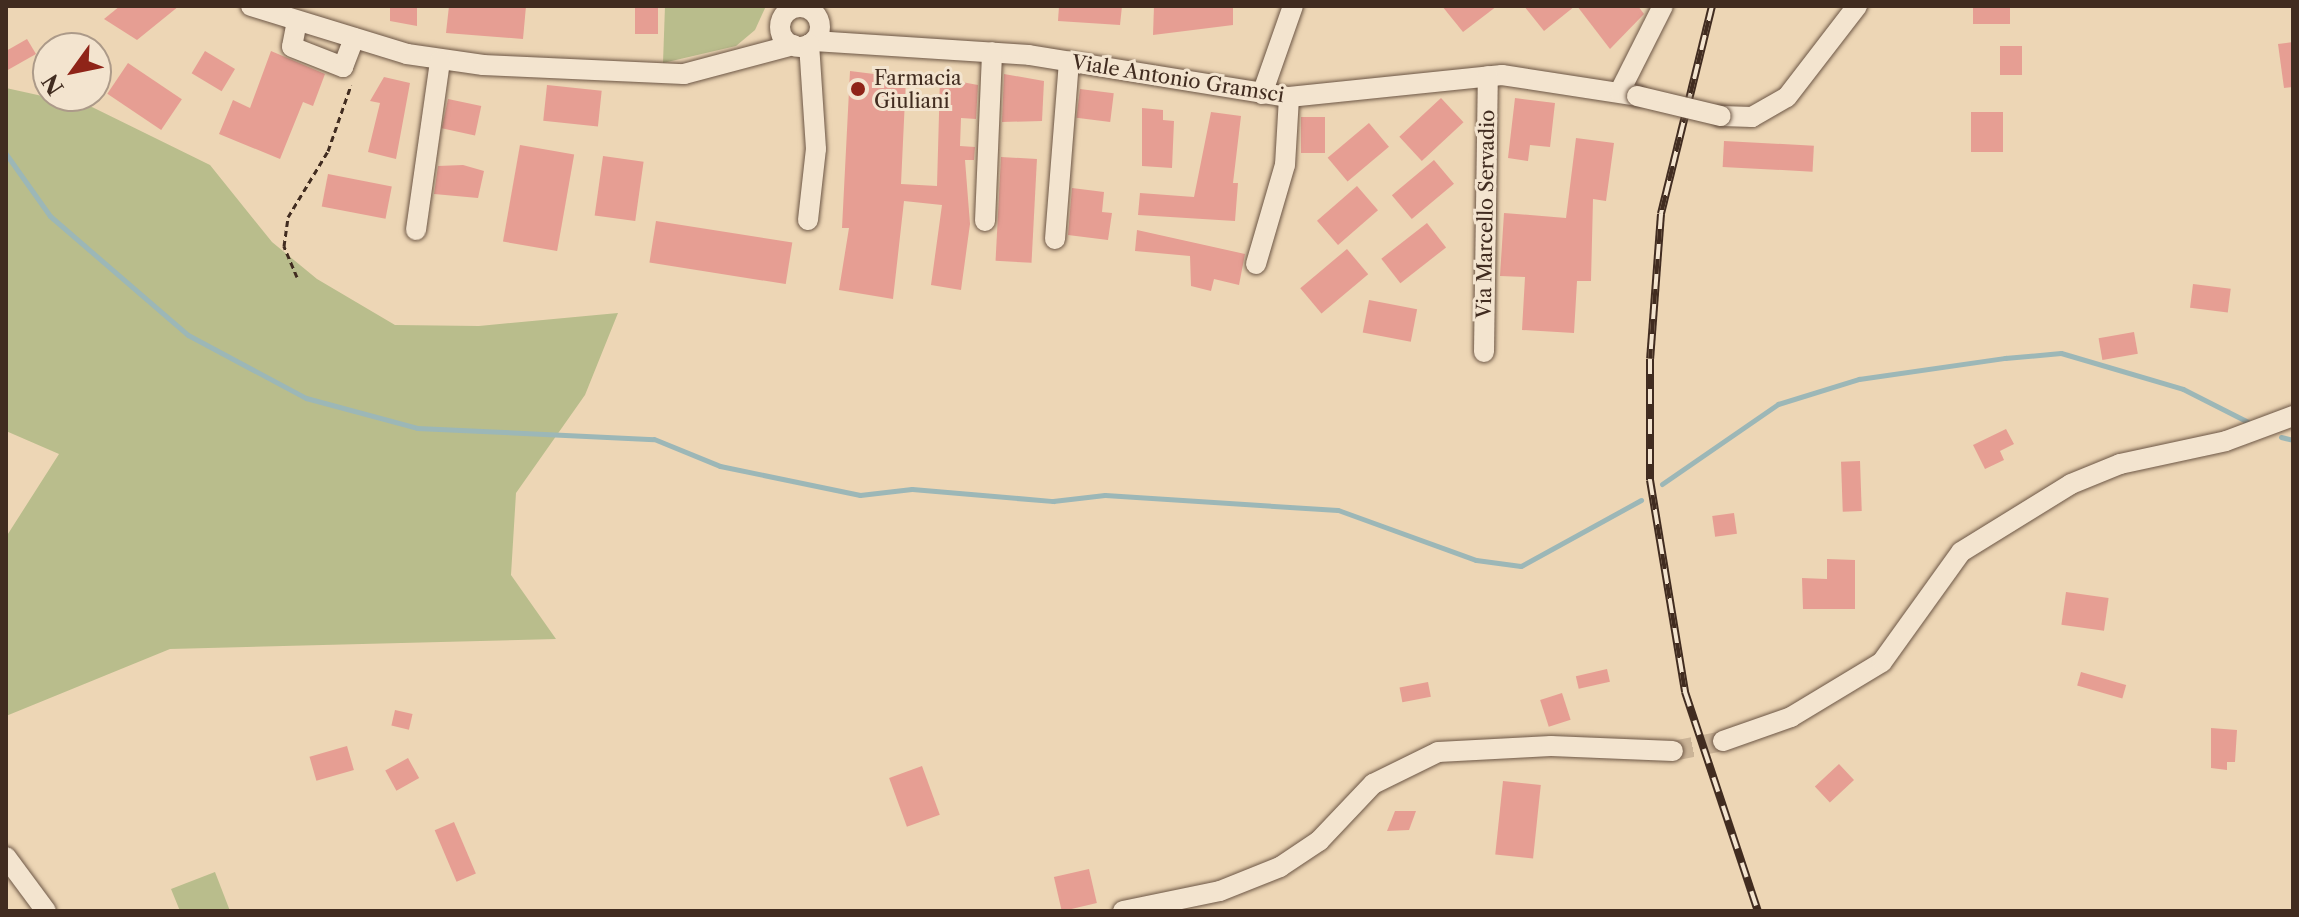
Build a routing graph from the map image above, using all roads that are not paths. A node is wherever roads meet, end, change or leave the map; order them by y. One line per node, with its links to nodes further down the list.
1 (251, 6): 5 (street)
2 (1293, 6): 12 (street)
3 (1663, 6): 13 (street)
4 (1857, 6): 13 (street, Viale Antonio Gramsci, bridge)
5 (297, 21): 7 (street); 7 (street)
6 (803, 25): 8 (street, Viale Antonio Gramsci); 9 (street); 15 (street)
7 (354, 38): 9 (street)
8 (992, 52): 10 (street, Viale Antonio Gramsci); 16 (street)
9 (440, 61): 17 (street)
10 (1069, 62): 12 (street, Viale Antonio Gramsci); 18 (street)
11 (1488, 76): 13 (street, Viale Antonio Gramsci); 14 (street, Viale Antonio Gramsci); 20 (street, Via Marcello Servadio)
12 (1262, 94): 14 (street, Viale Antonio Gramsci)
13 (1628, 94)
14 (1289, 97): 19 (street)
15 (808, 220)
16 (985, 221)
17 (416, 230)
18 (1055, 239)
19 (1256, 264)
20 (1484, 352)
21 (2293, 416): 22 (street)
22 (1723, 741)
23 (1673, 751): 26 (street)
24 (6, 857): 25 (street)
25 (46, 911)
26 (1123, 911)

